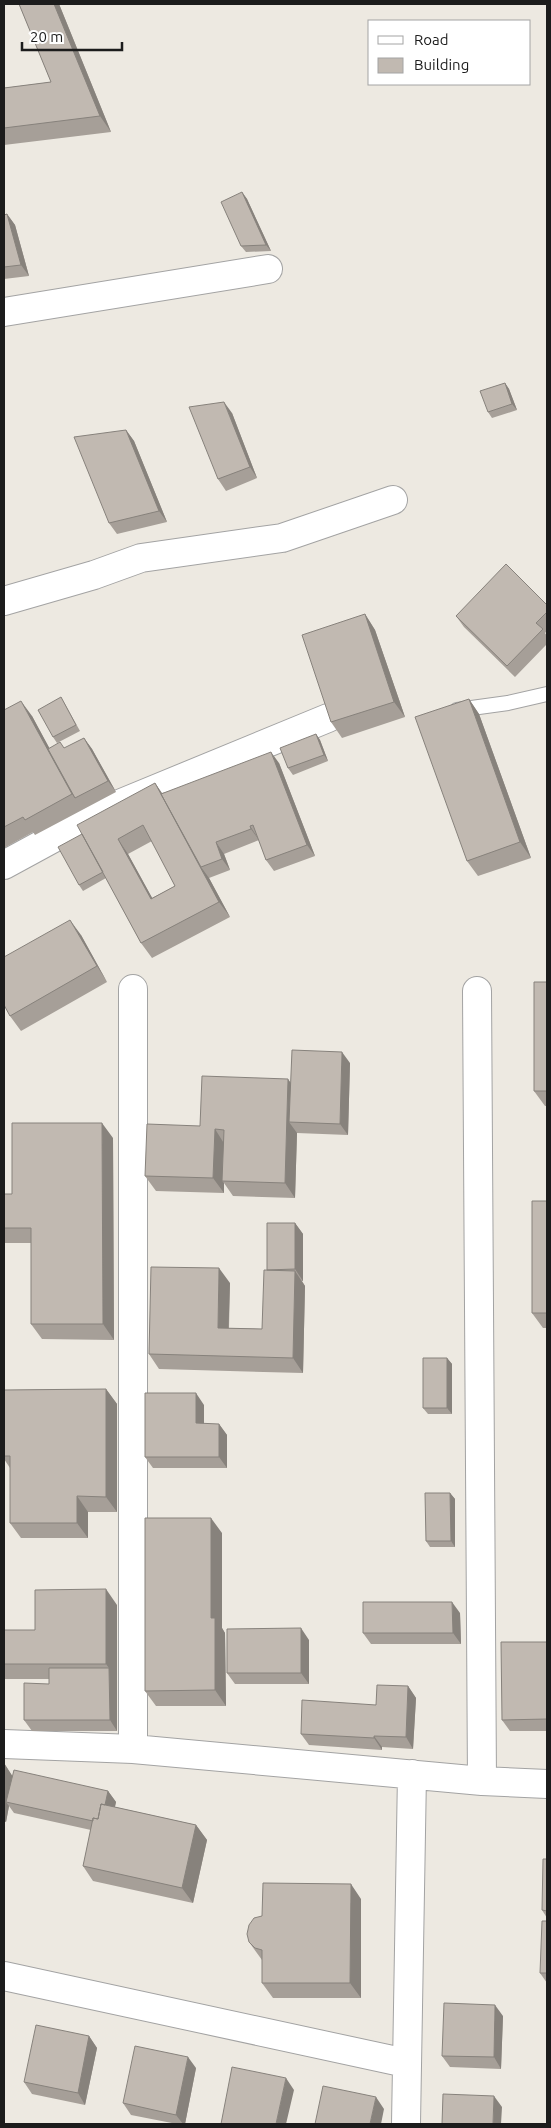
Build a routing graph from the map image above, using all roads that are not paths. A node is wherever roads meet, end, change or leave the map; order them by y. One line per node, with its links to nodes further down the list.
1 (268, 269): 2 (street)
2 (4, 312)
3 (392, 500): 4 (street)
4 (4, 601)
5 (547, 694): 6 (lane)
6 (456, 710)
7 (328, 718): 8 (street)
8 (4, 865)
9 (133, 989): 12 (street)
10 (477, 991): 14 (street)
11 (4, 1744): 12 (street)
12 (133, 1749): 13 (street)
13 (412, 1774): 14 (street); 17 (street)
14 (482, 1781): 15 (street)
15 (547, 1784)
16 (4, 1976): 17 (street)
17 (406, 2063): 18 (street)
18 (406, 2124)

